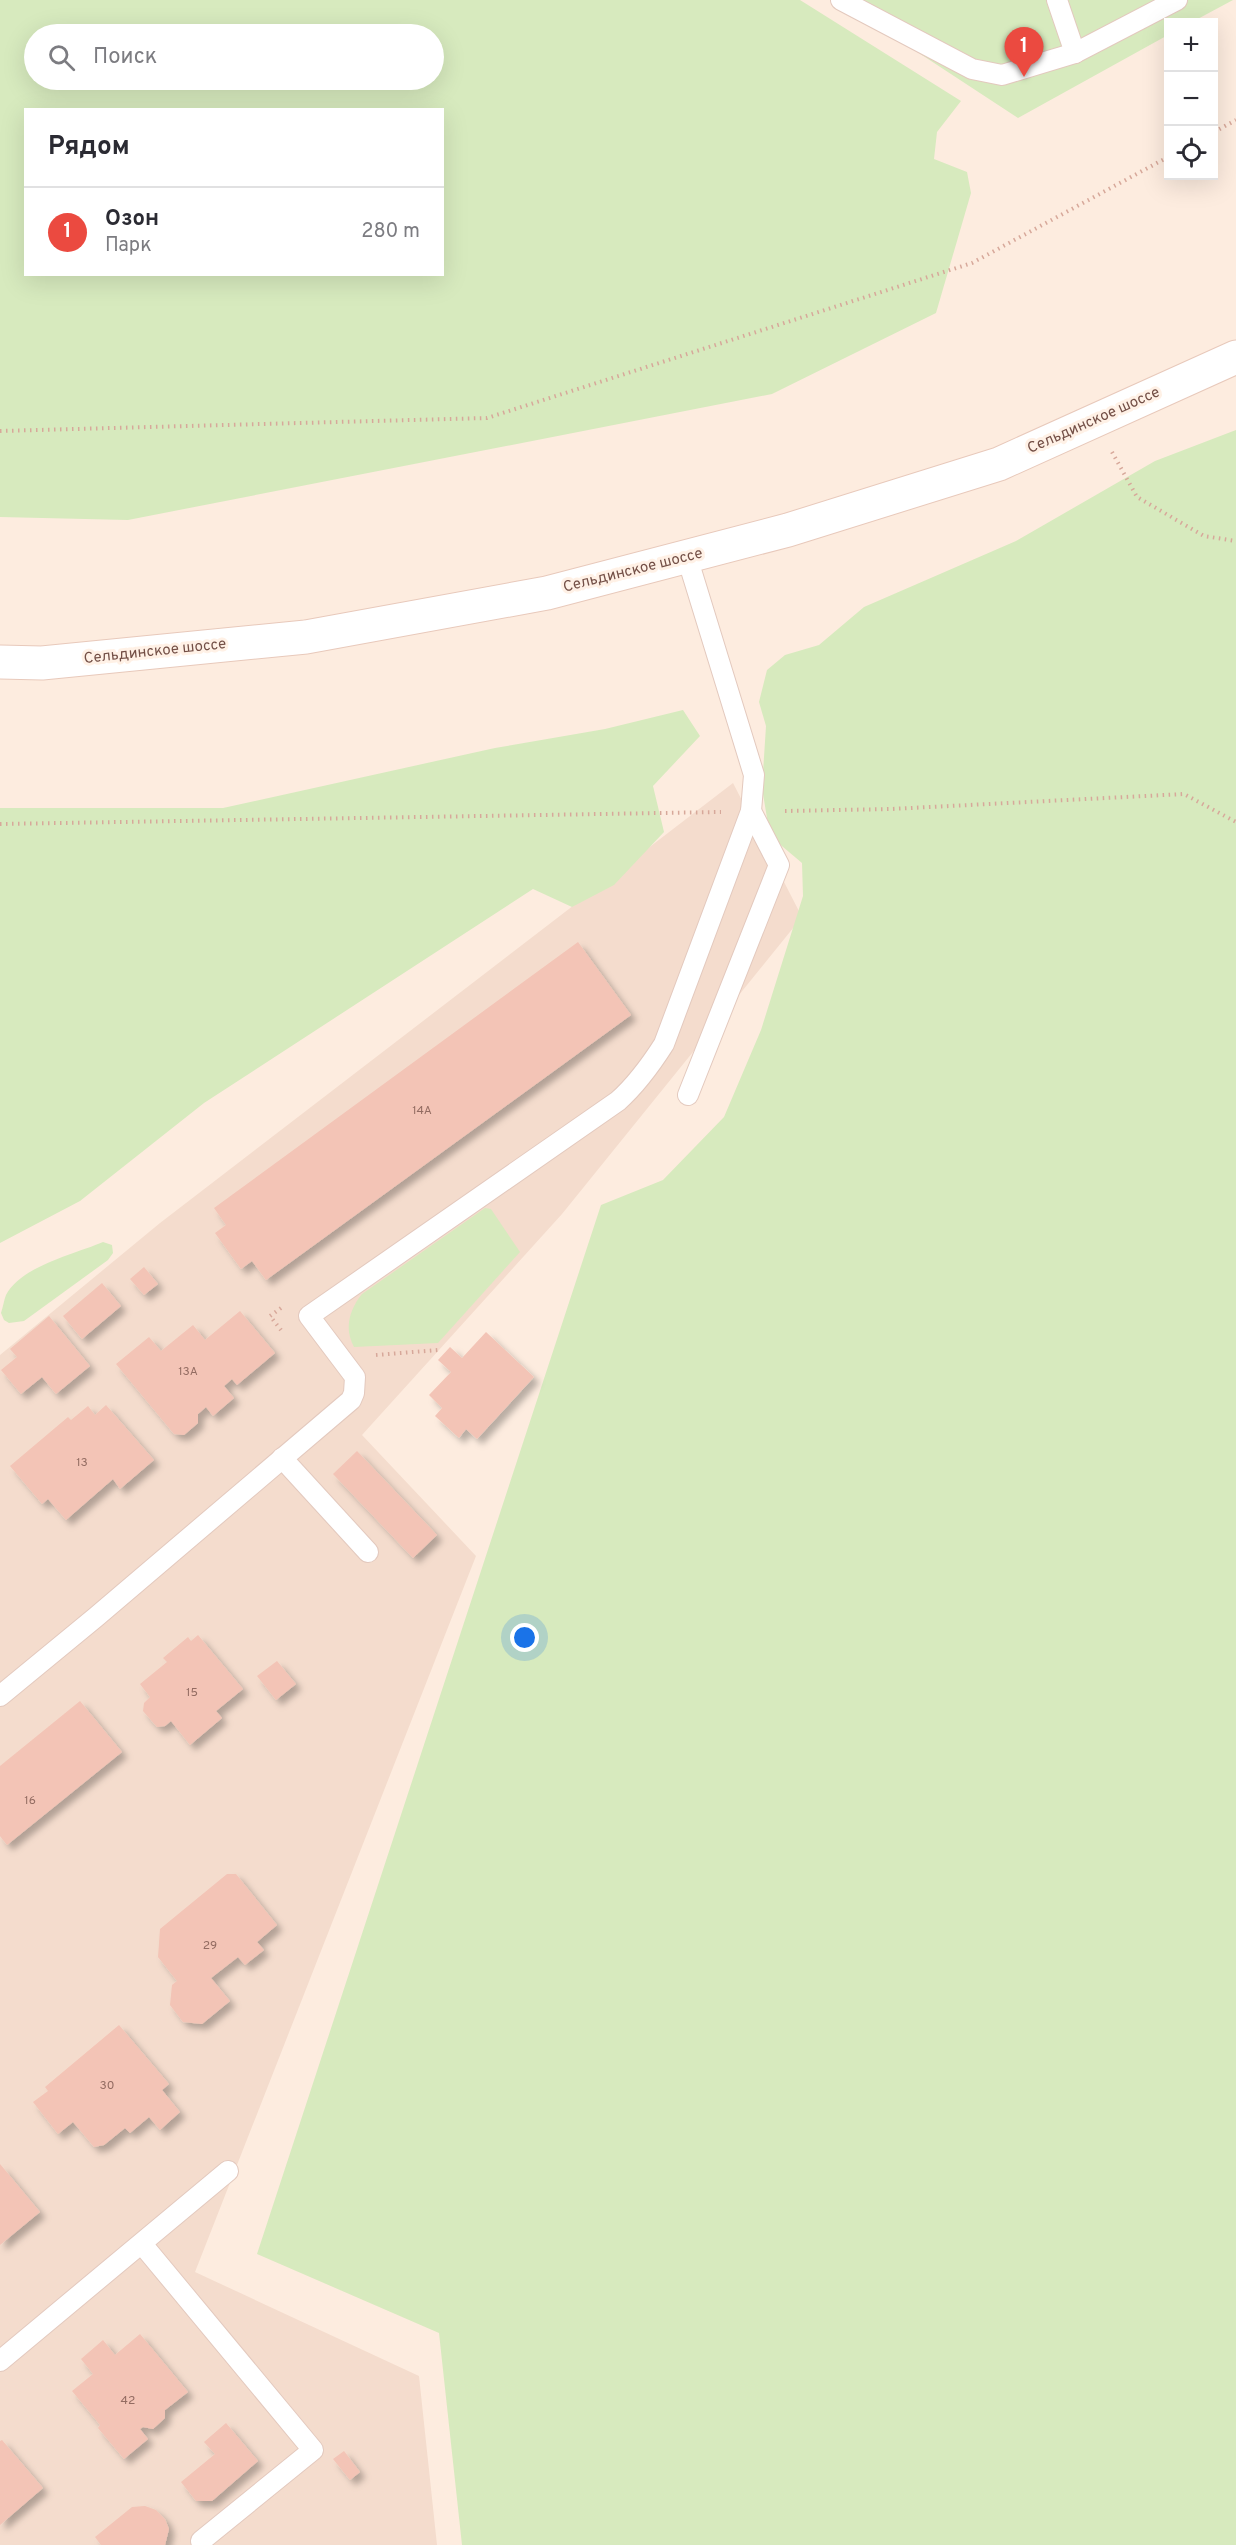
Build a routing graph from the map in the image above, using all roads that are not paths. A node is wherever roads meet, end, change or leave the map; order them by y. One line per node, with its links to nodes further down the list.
1 (841, 0): 4 (lane)
2 (1057, 0): 4 (lane)
3 (1177, 0): 4 (lane)
4 (1075, 52)
5 (1236, 357): 6 (main road, Сельдинское шоссе)
6 (687, 557): 7 (main road, Сельдинское шоссе); 8 (lane)
7 (0, 662)
8 (751, 811): 9 (lane); 10 (lane)
9 (688, 1095)
10 (282, 1458): 11 (lane); 12 (lane)
11 (368, 1552)
12 (0, 1696)
13 (228, 2171): 14 (lane)
14 (142, 2244): 15 (lane); 16 (lane)
15 (0, 2361)
16 (201, 2541)

